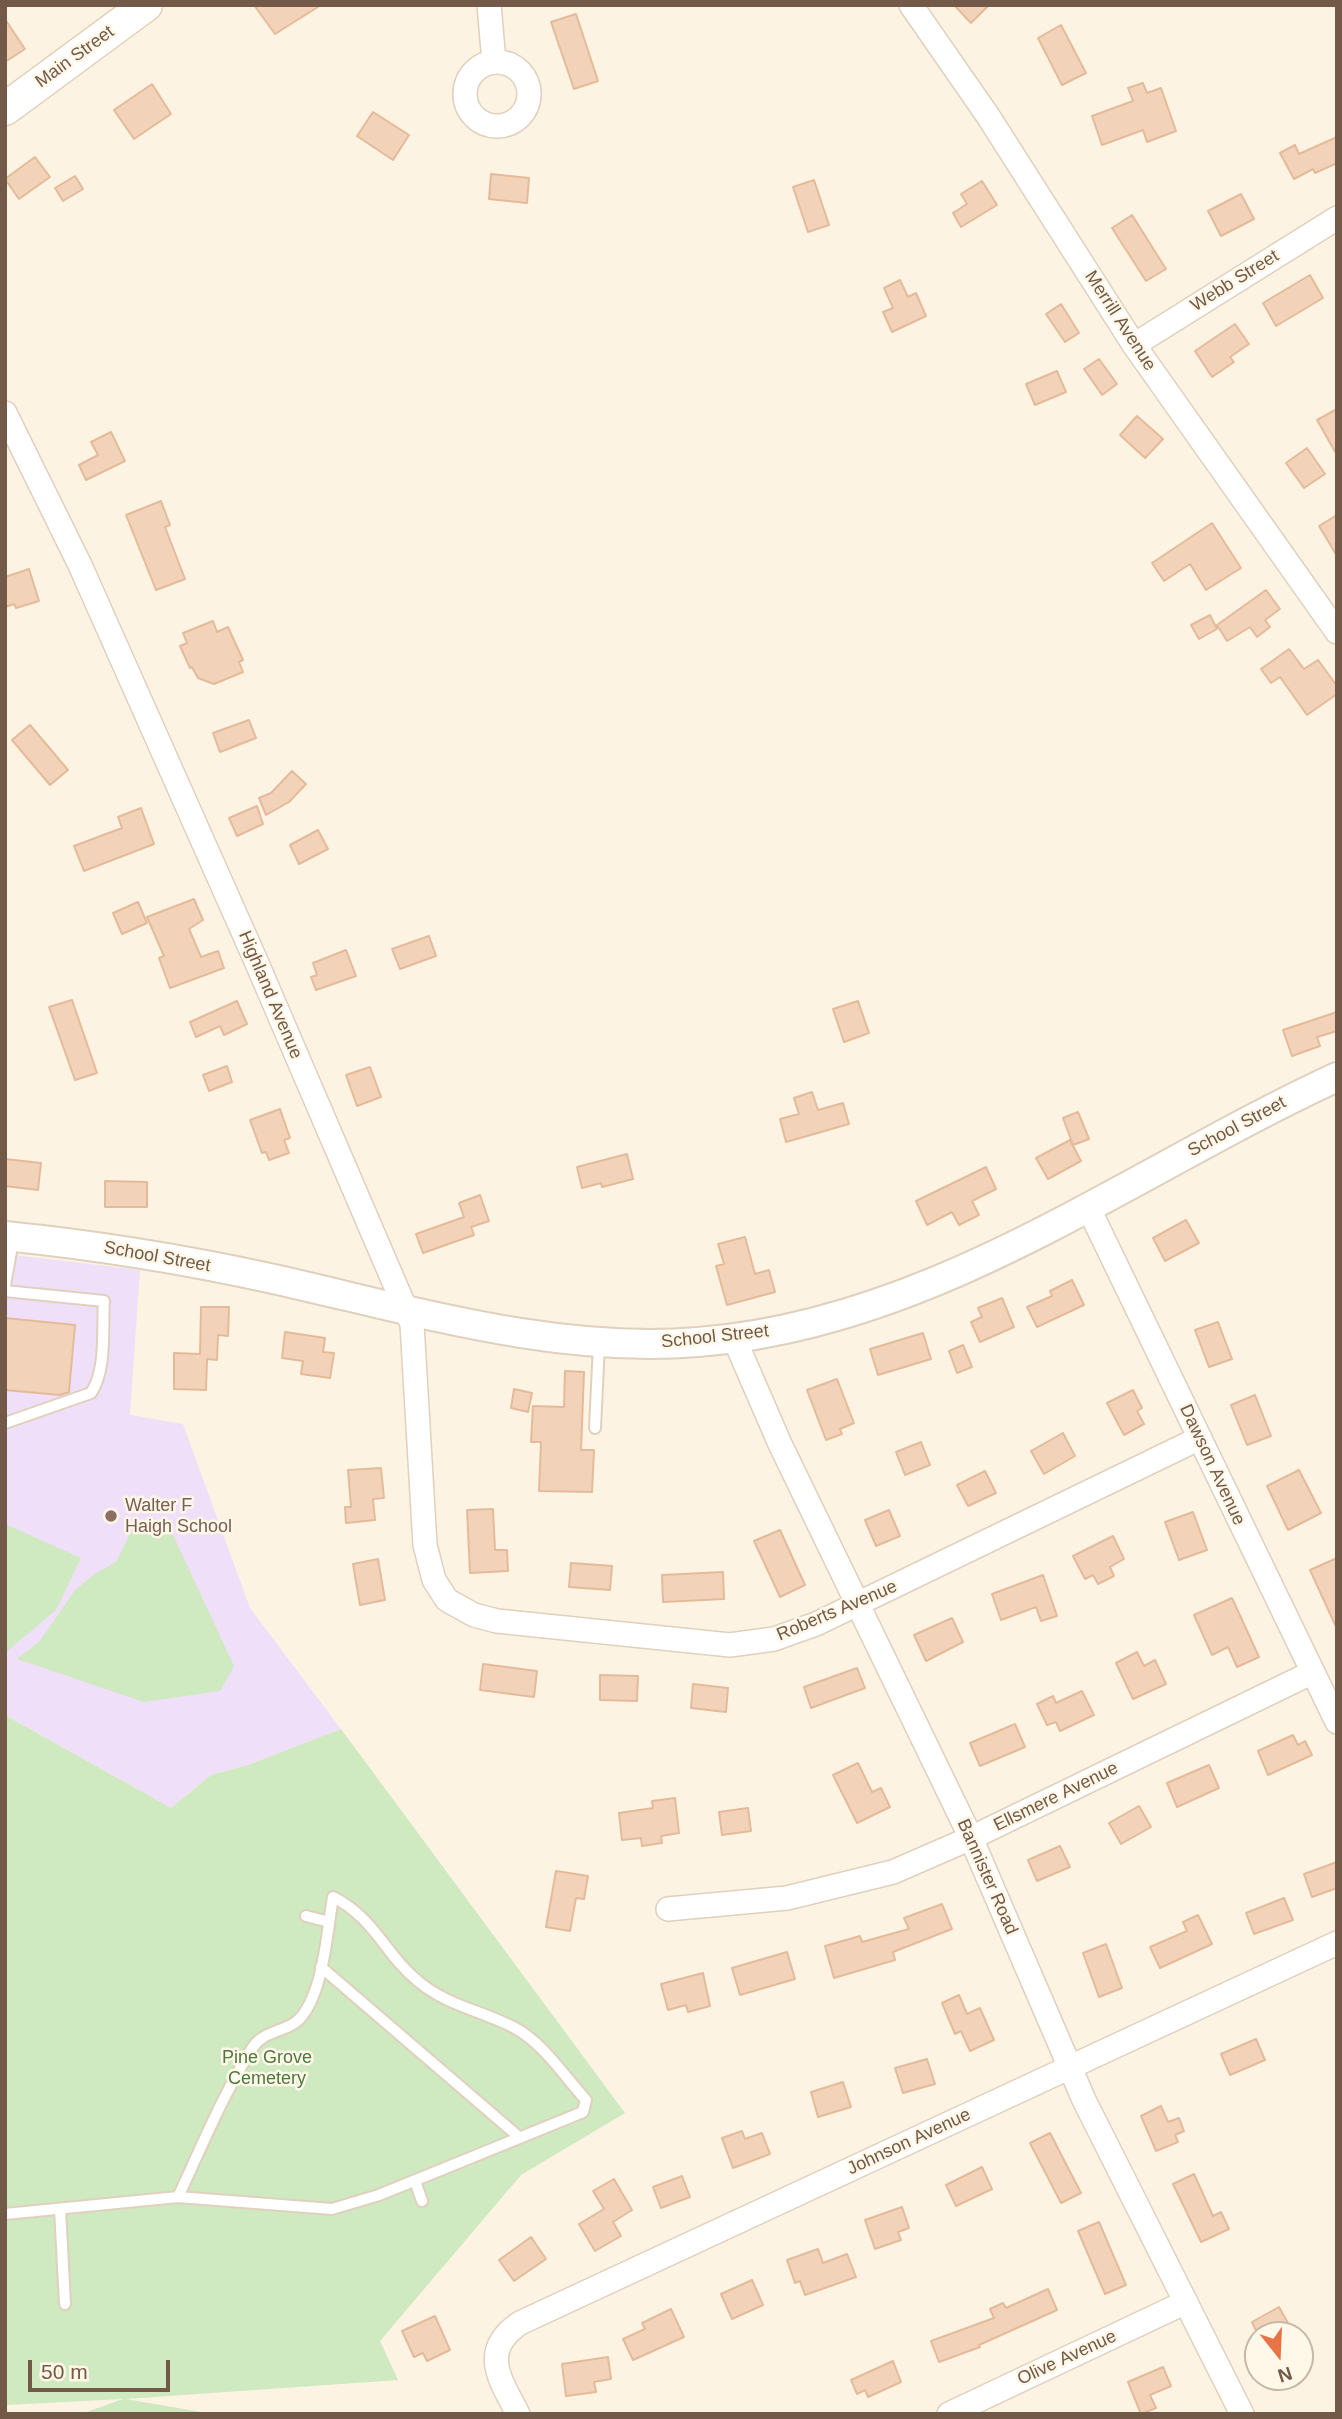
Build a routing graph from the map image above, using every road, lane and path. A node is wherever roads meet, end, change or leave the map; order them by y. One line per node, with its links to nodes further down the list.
1 (146, 5): 5 (main road, Main Street)
2 (489, 5): 4 (street)
3 (911, 5): 7 (street, Merrill Avenue)
4 (494, 62)
5 (5, 109)
6 (1337, 218): 7 (street, Webb Street)
7 (1134, 345): 9 (street, Merrill Avenue)
8 (5, 413): 15 (street, Highland Avenue)
9 (1337, 632)
10 (1337, 1077): 11 (street, School Street)
11 (1088, 1207): 16 (street, School Street); 20 (street, Dawson Avenue)
12 (9, 1236): 13 (lane); 15 (street, School Street)
13 (5, 1285)
14 (5, 1291): 18 (lane)
15 (405, 1309): 17 (street, School Street); 21 (street, Highland Avenue)
16 (734, 1338): 17 (street, School Street); 22 (street, Bannister Road)
17 (599, 1341): 19 (lane)
18 (5, 1423)
19 (595, 1428)
20 (1199, 1438): 22 (street, Roberts Avenue); 23 (street, Dawson Avenue)
21 (447, 1600): 22 (street, Roberts Avenue)
22 (858, 1604): 25 (street, Bannister Road)
23 (1311, 1673): 24 (street, Dawson Avenue); 25 (street, Ellsmere Avenue)
24 (1337, 1723)
25 (971, 1838): 26 (street, Ellsmere Avenue); 31 (street, Bannister Road)
26 (668, 1909)
27 (306, 1916): 28 (lane)
28 (329, 1922): 30 (lane); 32 (lane)
29 (1337, 1943): 31 (street, Johnson Avenue)
30 (321, 1967): 32 (lane); 34 (lane)
31 (1070, 2067): 38 (street, Bannister Road); 40 (street, Johnson Avenue)
32 (519, 2137): 33 (lane)
33 (415, 2181): 34 (lane); 35 (lane)
34 (178, 2197): 36 (lane)
35 (422, 2201)
36 (60, 2209): 37 (lane); 39 (lane)
37 (5, 2214)
38 (1186, 2302): 41 (street, Olive Avenue); 42 (street, Bannister Road)
39 (65, 2304)
40 (518, 2414)
41 (949, 2414)
42 (1242, 2414)

